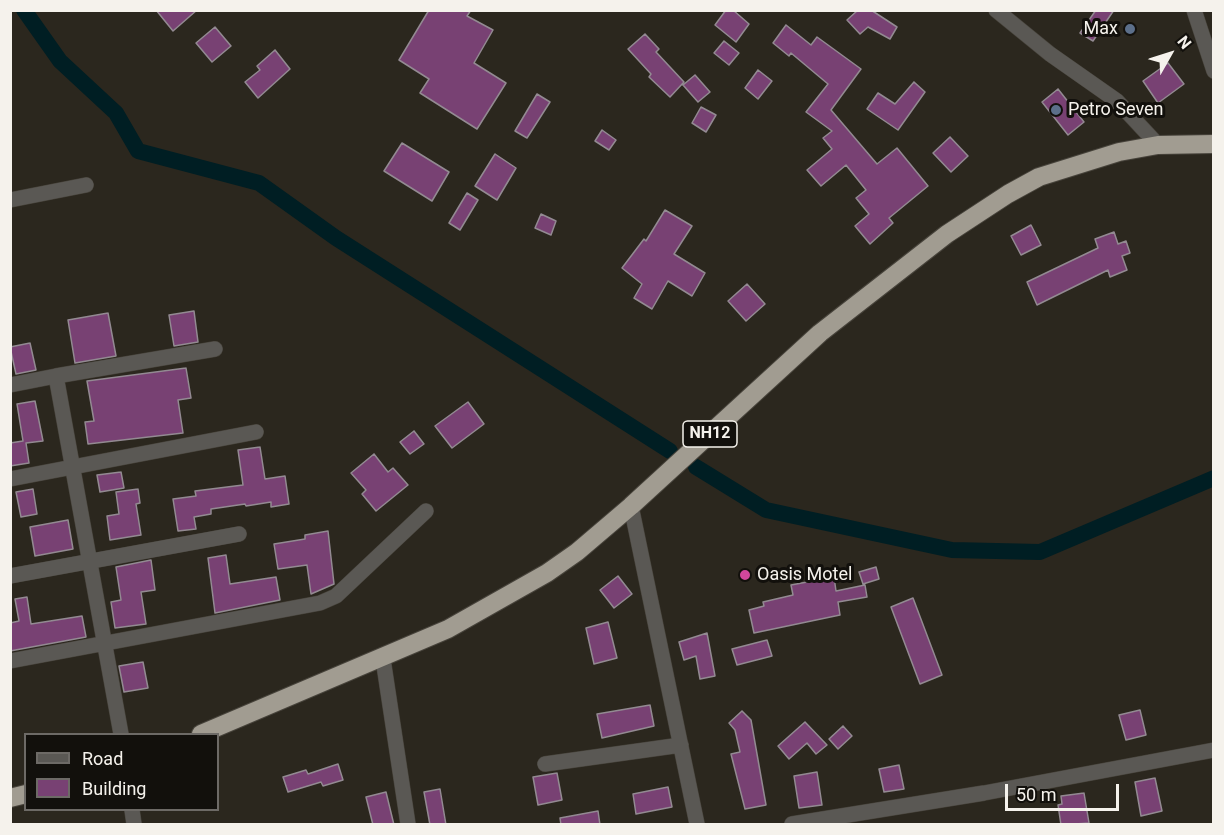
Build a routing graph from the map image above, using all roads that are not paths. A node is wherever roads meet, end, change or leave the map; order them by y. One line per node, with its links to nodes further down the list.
1 (996, 10): 5 (street)
2 (1194, 10): 3 (street)
3 (1214, 71)
4 (1214, 144): 5 (highway, NH12)
5 (1158, 145): 14 (highway, NH12)
6 (86, 185): 7 (street)
7 (10, 200)
8 (215, 349): 9 (street)
9 (56, 376): 10 (street); 12 (street)
10 (10, 385)
11 (256, 432): 12 (street)
12 (72, 468): 13 (street); 17 (street)
13 (10, 479)
14 (631, 506): 20 (highway, NH12); 24 (street)
15 (426, 512): 19 (street)
16 (239, 534): 17 (street)
17 (89, 562): 18 (street); 19 (street)
18 (10, 576)
19 (104, 643): 21 (street); 22 (street)
20 (383, 659): 23 (highway, NH12); 27 (street)
21 (10, 661)
22 (121, 733)
23 (206, 733)
24 (681, 745): 26 (street); 28 (street)
25 (1214, 750): 29 (street)
26 (545, 764)
27 (408, 825)
28 (698, 825)
29 (792, 825)

